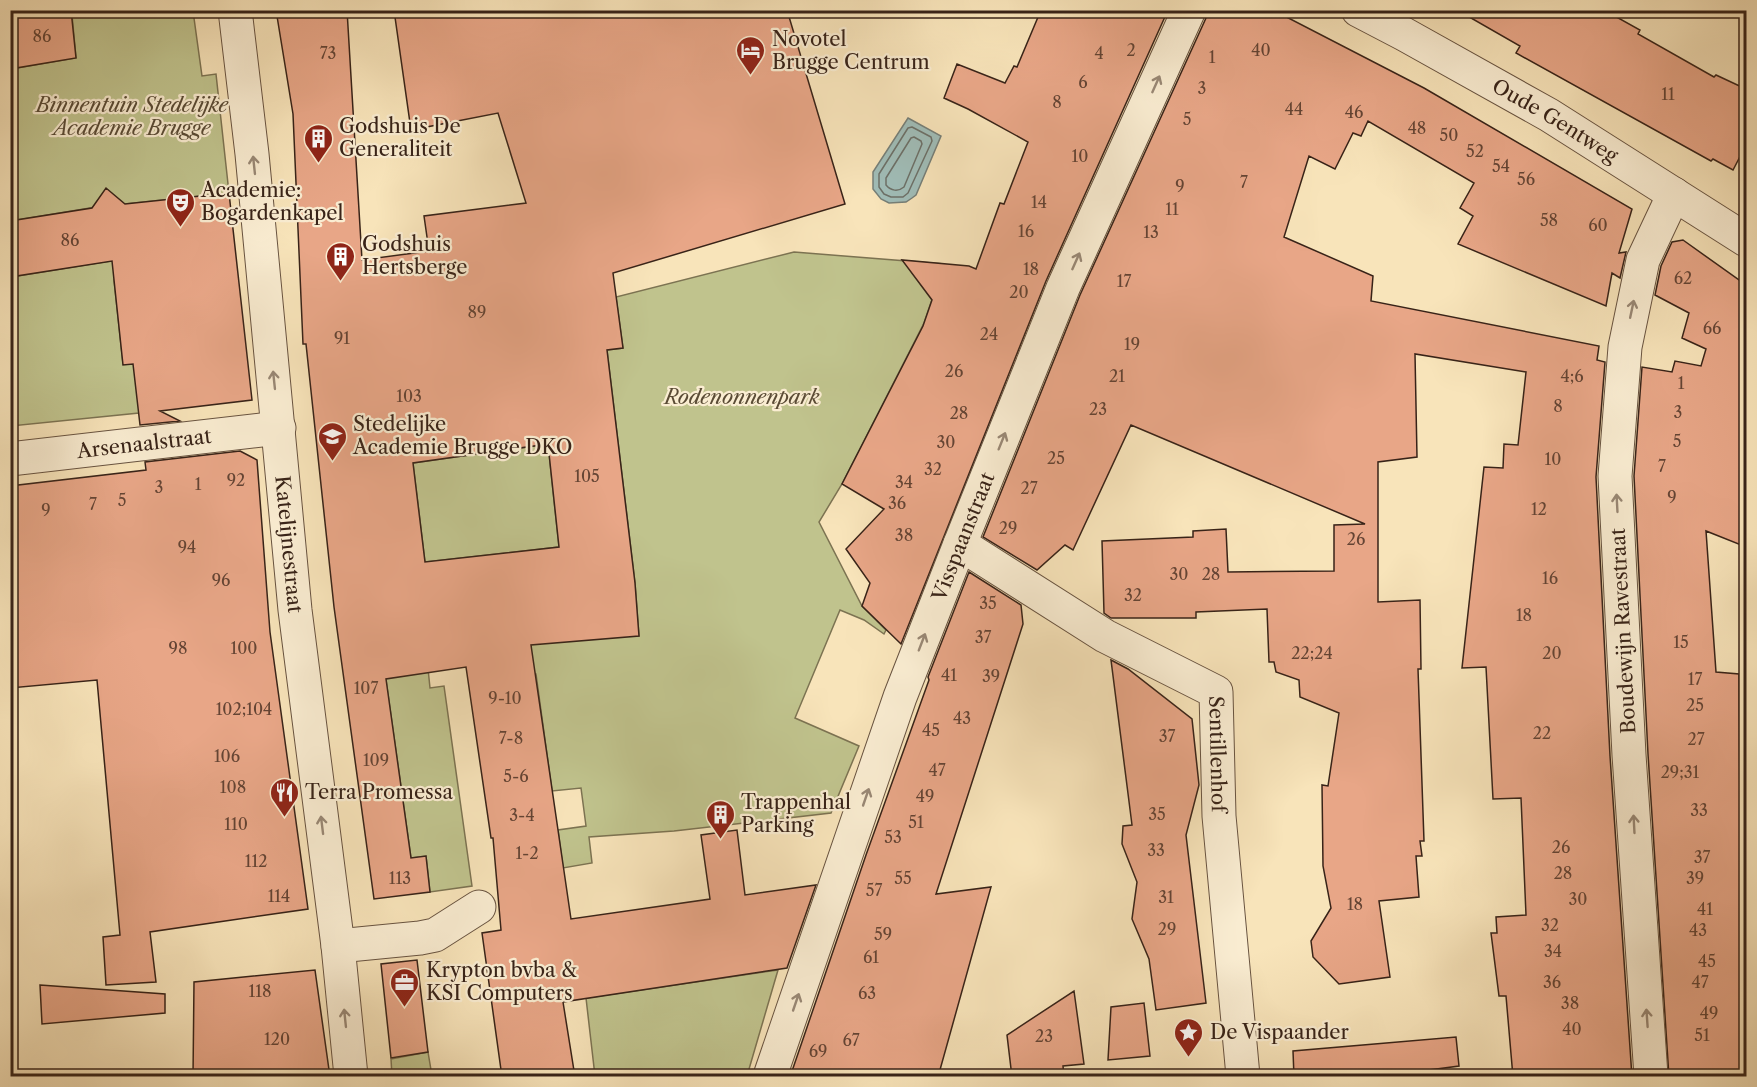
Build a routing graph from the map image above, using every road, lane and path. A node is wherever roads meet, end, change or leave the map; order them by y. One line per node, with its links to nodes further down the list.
1 (235, 10): 6 (street, Katelijnestraat, one-way to 1)
2 (1190, 10): 8 (street, Visspaanstraat, one-way to 2)
3 (1358, 10): 4 (street, Oude Gentweg)
4 (1674, 194): 5 (street, Oude Gentweg); 14 (street, Boudewijn Ravestraat, one-way to 4)
5 (1746, 240)
6 (279, 428): 7 (street, Arsenaalstraat); 10 (street, Katelijnestraat, one-way to 6)
7 (10, 459)
8 (960, 544): 12 (street, Visspaanstraat, one-way to 8); 13 (street, Sentillenhof)
9 (479, 907): 10 (street)
10 (338, 946): 11 (street, Katelijnestraat, one-way to 10)
11 (351, 1077)
12 (770, 1077)
13 (1243, 1077)
14 (1651, 1077)

